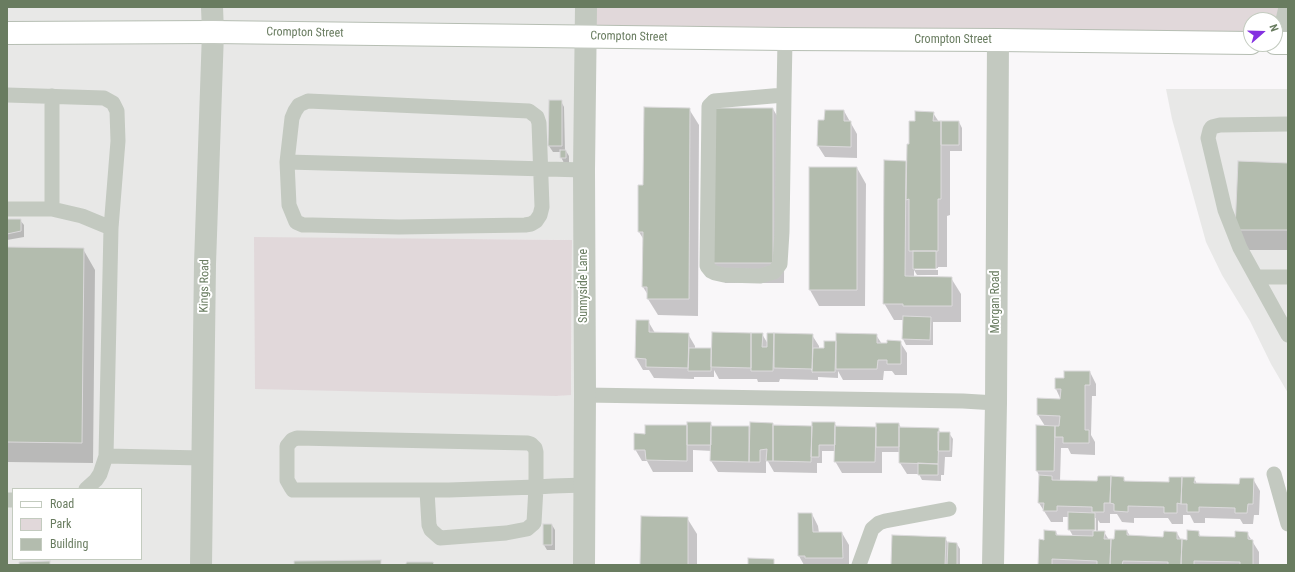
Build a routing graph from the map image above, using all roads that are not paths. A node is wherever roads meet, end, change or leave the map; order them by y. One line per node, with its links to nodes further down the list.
1 (212, 7): 5 (street, Kings Road)
2 (586, 7): 7 (street, Sunnyside Lane)
3 (1286, 7): 4 (lane)
4 (1283, 25)
5 (212, 32): 6 (street, Crompton Street); 7 (street, Crompton Street); 27 (street, Kings Road)
6 (7, 33)
7 (586, 36): 8 (street, Crompton Street); 17 (street, Sunnyside Lane)
8 (785, 39): 9 (street, Crompton Street); 13 (lane)
9 (998, 40): 10 (street, Crompton Street); 25 (street, Morgan Road)
10 (1243, 43)
11 (7, 95): 12 (lane)
12 (52, 96): 19 (lane); 20 (lane)
13 (784, 96): 13 (lane)
14 (1288, 124): 21 (lane)
15 (287, 162): 16 (lane); 16 (lane); 16 (lane)
16 (540, 169): 17 (lane)
17 (584, 170): 24 (street, Sunnyside Lane)
18 (7, 209): 19 (lane)
19 (52, 209): 20 (lane)
20 (111, 228): 26 (lane)
21 (1257, 277): 22 (lane); 23 (lane)
22 (1288, 277)
23 (1288, 335)
24 (585, 395): 25 (lane); 29 (street, Sunnyside Lane)
25 (996, 403): 38 (street, Morgan Road)
26 (106, 456): 27 (lane); 31 (lane)
27 (203, 458): 35 (street, Kings Road)
28 (1274, 474): 34 (lane)
29 (585, 486): 30 (lane); 36 (street, Sunnyside Lane)
30 (536, 487): 32 (lane); 32 (lane); 32 (lane)
31 (87, 488)
32 (427, 490)
33 (949, 509): 37 (lane)
34 (1288, 524)
35 (201, 565)
36 (584, 565)
37 (859, 565)
38 (993, 565)

